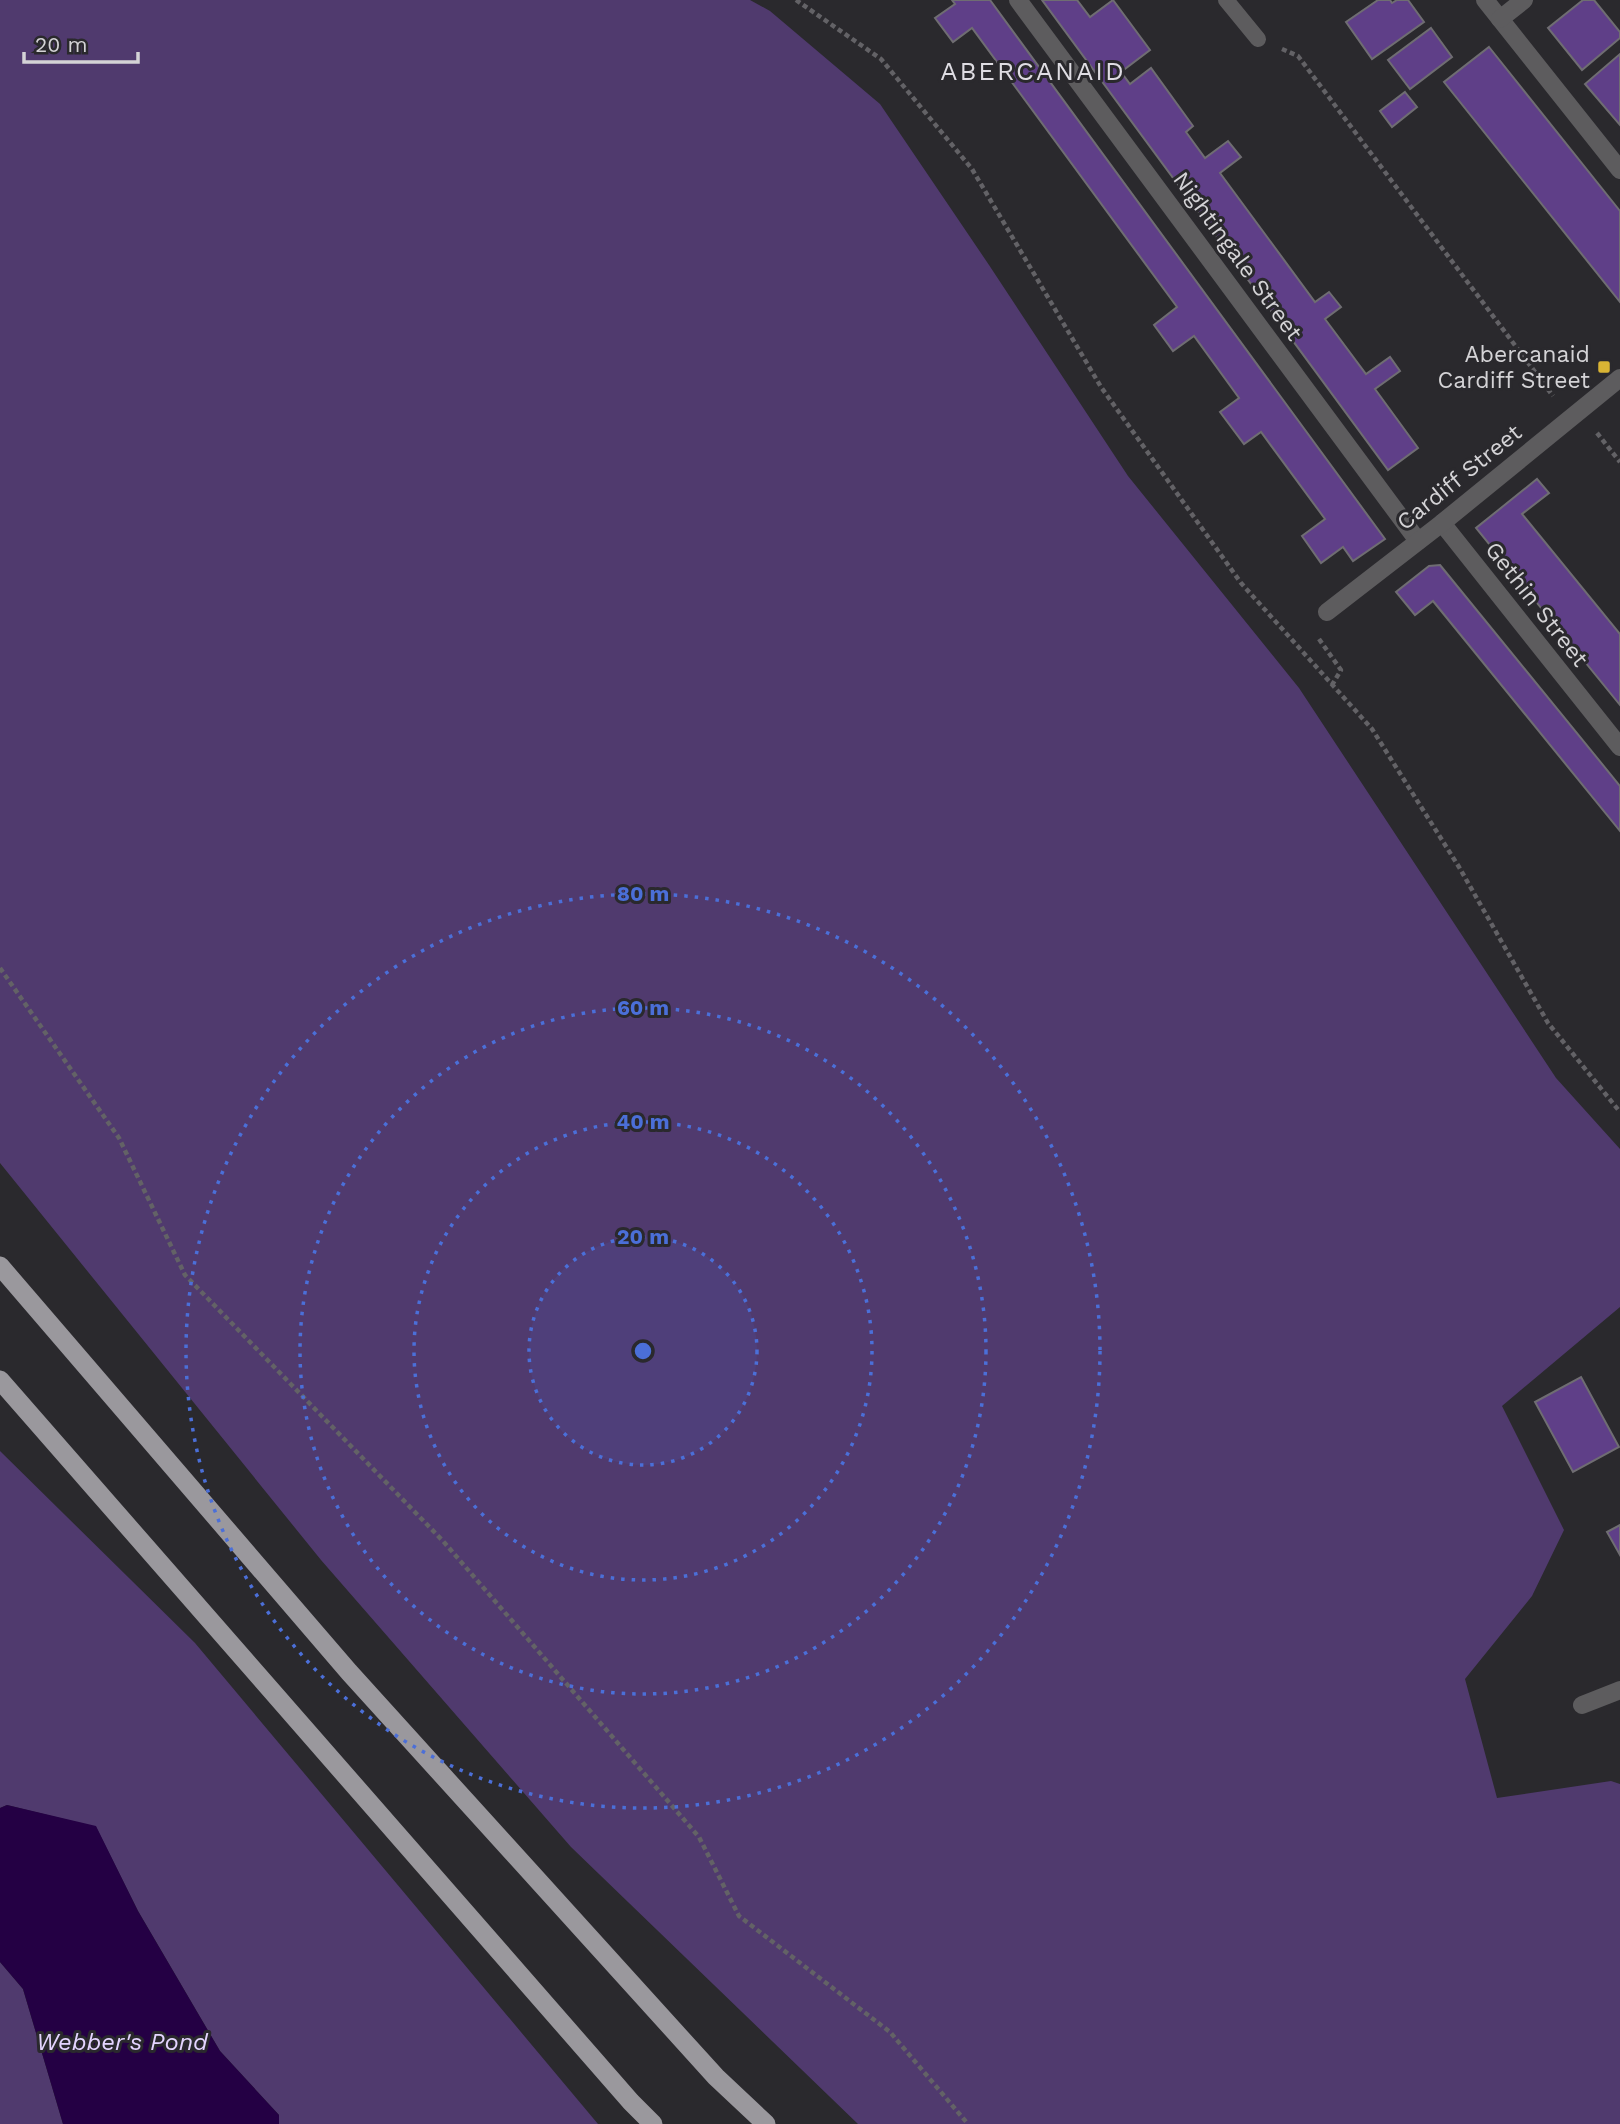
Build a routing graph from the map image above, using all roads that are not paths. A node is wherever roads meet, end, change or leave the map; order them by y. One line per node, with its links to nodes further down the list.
1 (1018, 0): 10 (street, Nightingale Street)
2 (1226, 0): 6 (lane)
3 (1485, 0): 5 (street)
4 (1524, 0): 5 (street)
5 (1500, 19): 7 (street)
6 (1258, 39)
7 (1620, 170)
8 (1620, 378): 9 (street, Cardiff Street)
9 (1442, 523): 10 (street, Cardiff Street); 12 (street, Gethin Street)
10 (1418, 541): 11 (street, Cardiff Street)
11 (1328, 612)
12 (1620, 747)
13 (0, 1266): 18 (highway)
14 (0, 1380): 17 (highway)
15 (1620, 1690): 16 (street)
16 (1582, 1705)
17 (653, 2124)
18 (766, 2124)

